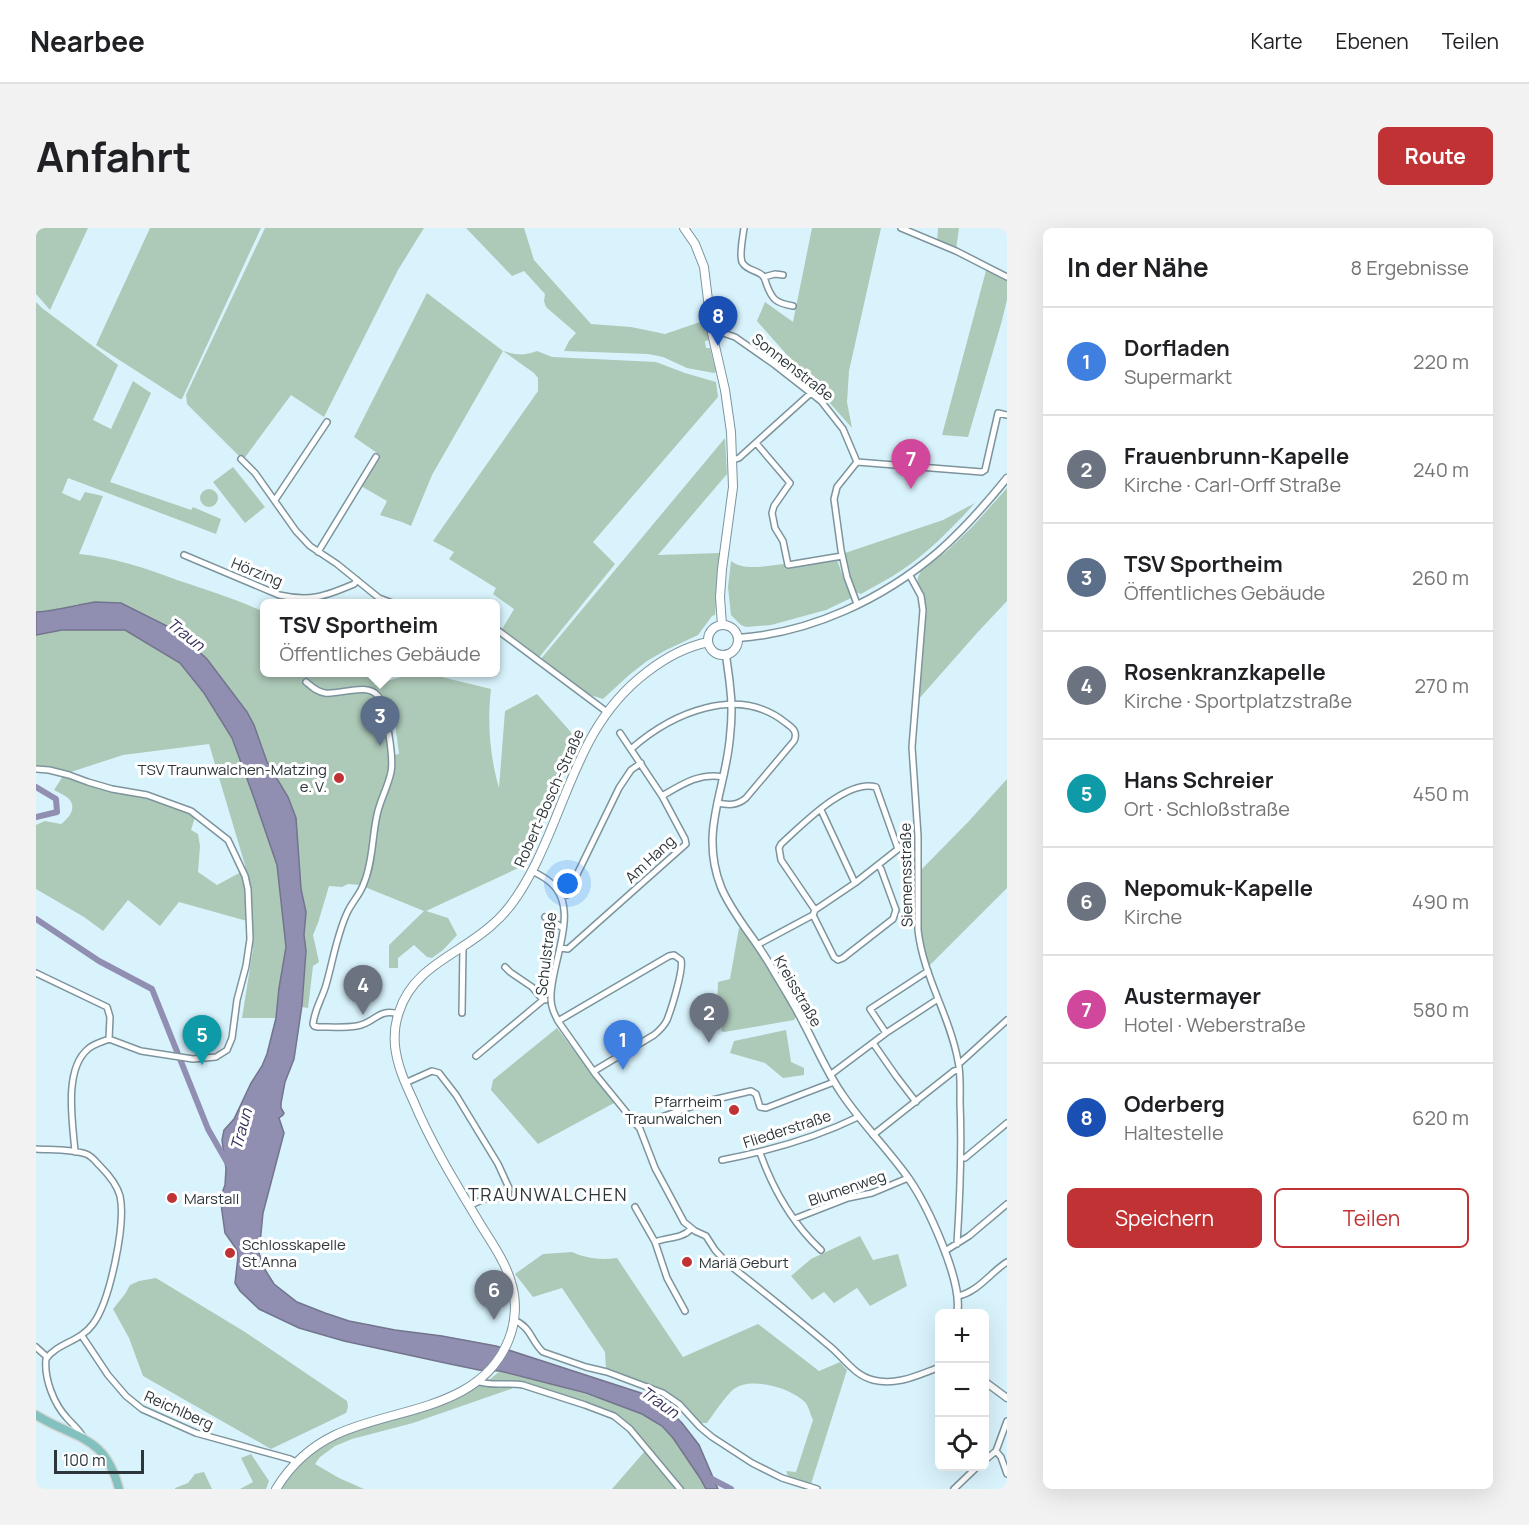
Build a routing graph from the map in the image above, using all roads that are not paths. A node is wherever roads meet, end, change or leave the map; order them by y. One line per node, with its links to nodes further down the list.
1 (684, 228): 8 (main road)
2 (744, 228): 5 (street)
3 (901, 228): 6 (street)
4 (783, 275): 5 (street)
5 (764, 277): 7 (street)
6 (1007, 277)
7 (793, 306)
8 (712, 333): 9 (street, Sonnenstraße); 15 (main road)
9 (811, 393): 12 (street); 16 (street, Sonnenstraße)
10 (1007, 415): 16 (street)
11 (327, 422): 18 (street)
12 (756, 443): 15 (street); 21 (street)
13 (376, 457): 19 (street)
14 (241, 459): 18 (street)
15 (733, 460): 26 (main road)
16 (857, 462): 21 (street)
17 (1007, 478): 22 (street)
18 (274, 500): 19 (street)
19 (318, 552): 23 (street)
20 (184, 555): 23 (street, Hörzing)
21 (843, 556): 25 (street)
22 (909, 574): 25 (street); 55 (street, Siemensstraße)
23 (357, 580): 24 (street)
24 (382, 599)
25 (857, 604): 28 (street)
26 (722, 625): 28 (main road); 29 (main road)
27 (500, 632): 33 (street)
28 (738, 638): 30 (main road)
29 (708, 642): 30 (main road); 33 (main road, Robert-Bosch-Straße)
30 (726, 654): 32 (street, Kreisstraße)
31 (306, 682): 61 (street)
32 (731, 705): 35 (street); 38 (street, Kreisstraße); 40 (street)
33 (607, 712): 45 (main road, Robert-Bosch-Straße)
34 (620, 733): 35 (street, Am Hang)
35 (632, 749): 36 (street, Am Hang)
36 (641, 763): 39 (street, Am Hang); 47 (street)
37 (36, 769): 65 (street)
38 (723, 777): 39 (street); 40 (street, Kreisstraße)
39 (662, 796): 53 (street, Am Hang)
40 (717, 803): 51 (street, Kreisstraße)
41 (821, 810): 43 (street); 46 (street); 48 (street)
42 (907, 842): 43 (street)
43 (898, 849): 44 (street)
44 (878, 865): 46 (street); 48 (street)
45 (532, 871): 47 (street, Schulstraße); 52 (main road, Robert-Bosch-Straße)
46 (855, 884): 48 (street)
47 (561, 897): 50 (street, Schulstraße)
48 (814, 913): 51 (street)
49 (545, 917): 50 (street)
50 (563, 928): 53 (street, Schulstraße)
51 (757, 945): 71 (street, Kreisstraße)
52 (463, 946): 60 (street); 61 (main road, Robert-Bosch-Straße)
53 (560, 948): 59 (street, Schulstraße)
54 (505, 967): 58 (street)
55 (928, 971): 57 (street, Siemensstraße); 64 (street)
56 (36, 973): 65 (street)
57 (938, 999): 64 (street); 68 (street, Siemensstraße)
58 (543, 1000): 59 (street); 67 (street)
59 (551, 1001): 63 (street, Schulstraße)
60 (462, 1013)
61 (398, 1014): 73 (main road, Robert-Bosch-Straße)
62 (1007, 1020): 68 (street)
63 (558, 1021): 69 (street, Schulstraße); 69 (street)
64 (886, 1033): 66 (street)
65 (109, 1039): 80 (street)
66 (873, 1043): 71 (street); 74 (street)
67 (476, 1056)
68 (959, 1063): 70 (street, Siemensstraße)
69 (594, 1071): 77 (street, Schulstraße)
70 (959, 1071): 74 (street); 82 (street, Siemensstraße)
71 (830, 1075): 72 (street, Kreisstraße)
72 (834, 1082): 75 (street, Kreisstraße); 77 (street)
73 (405, 1083): 86 (main road, Robert-Bosch-Straße); 86 (street)
74 (916, 1102): 78 (street)
75 (858, 1117): 78 (street, Kreisstraße); 81 (street, Fliederstraße)
76 (1007, 1123): 82 (street)
77 (638, 1125): 89 (street, Schulstraße)
78 (873, 1135): 84 (street, Kreisstraße)
79 (36, 1149): 80 (street)
80 (75, 1152): 99 (street)
81 (760, 1153): 83 (street, Fliederstraße); 88 (street)
82 (961, 1158): 91 (street, Siemensstraße)
83 (722, 1160)
84 (908, 1178): 88 (street, Blumenweg); 93 (street, Kreisstraße)
85 (1007, 1204): 91 (street)
86 (469, 1206): 98 (main road, Robert-Bosch-Straße)
87 (635, 1207): 90 (street)
88 (794, 1219): 92 (street)
89 (691, 1229): 90 (street); 102 (street, Schulstraße)
90 (655, 1242): 97 (street)
91 (957, 1244): 93 (street)
92 (821, 1250)
93 (945, 1251): 95 (street, Kreisstraße)
94 (1007, 1262): 95 (street)
95 (958, 1296): 96 (street, Kreisstraße)
96 (958, 1309)
97 (685, 1311)
98 (514, 1320): 103 (main road, Robert-Bosch-Straße); 117 (street)
99 (82, 1336): 101 (street); 111 (street, Reichlberg)
100 (36, 1347): 101 (street)
101 (47, 1357): 108 (street)
102 (935, 1368)
103 (477, 1381): 111 (main road, Robert-Bosch-Straße); 116 (street)
104 (989, 1385): 105 (street)
105 (1007, 1398)
106 (36, 1415): 108 (main road)
107 (1007, 1421): 109 (street)
108 (83, 1437): 114 (main road)
109 (996, 1451): 110 (street); 113 (street)
110 (989, 1457)
111 (296, 1462): 115 (main road, Robert-Bosch-Straße)
112 (974, 1471): 118 (street)
113 (1007, 1474)
114 (119, 1489)
115 (276, 1489)
116 (680, 1489)
117 (817, 1489)
118 (954, 1489)

